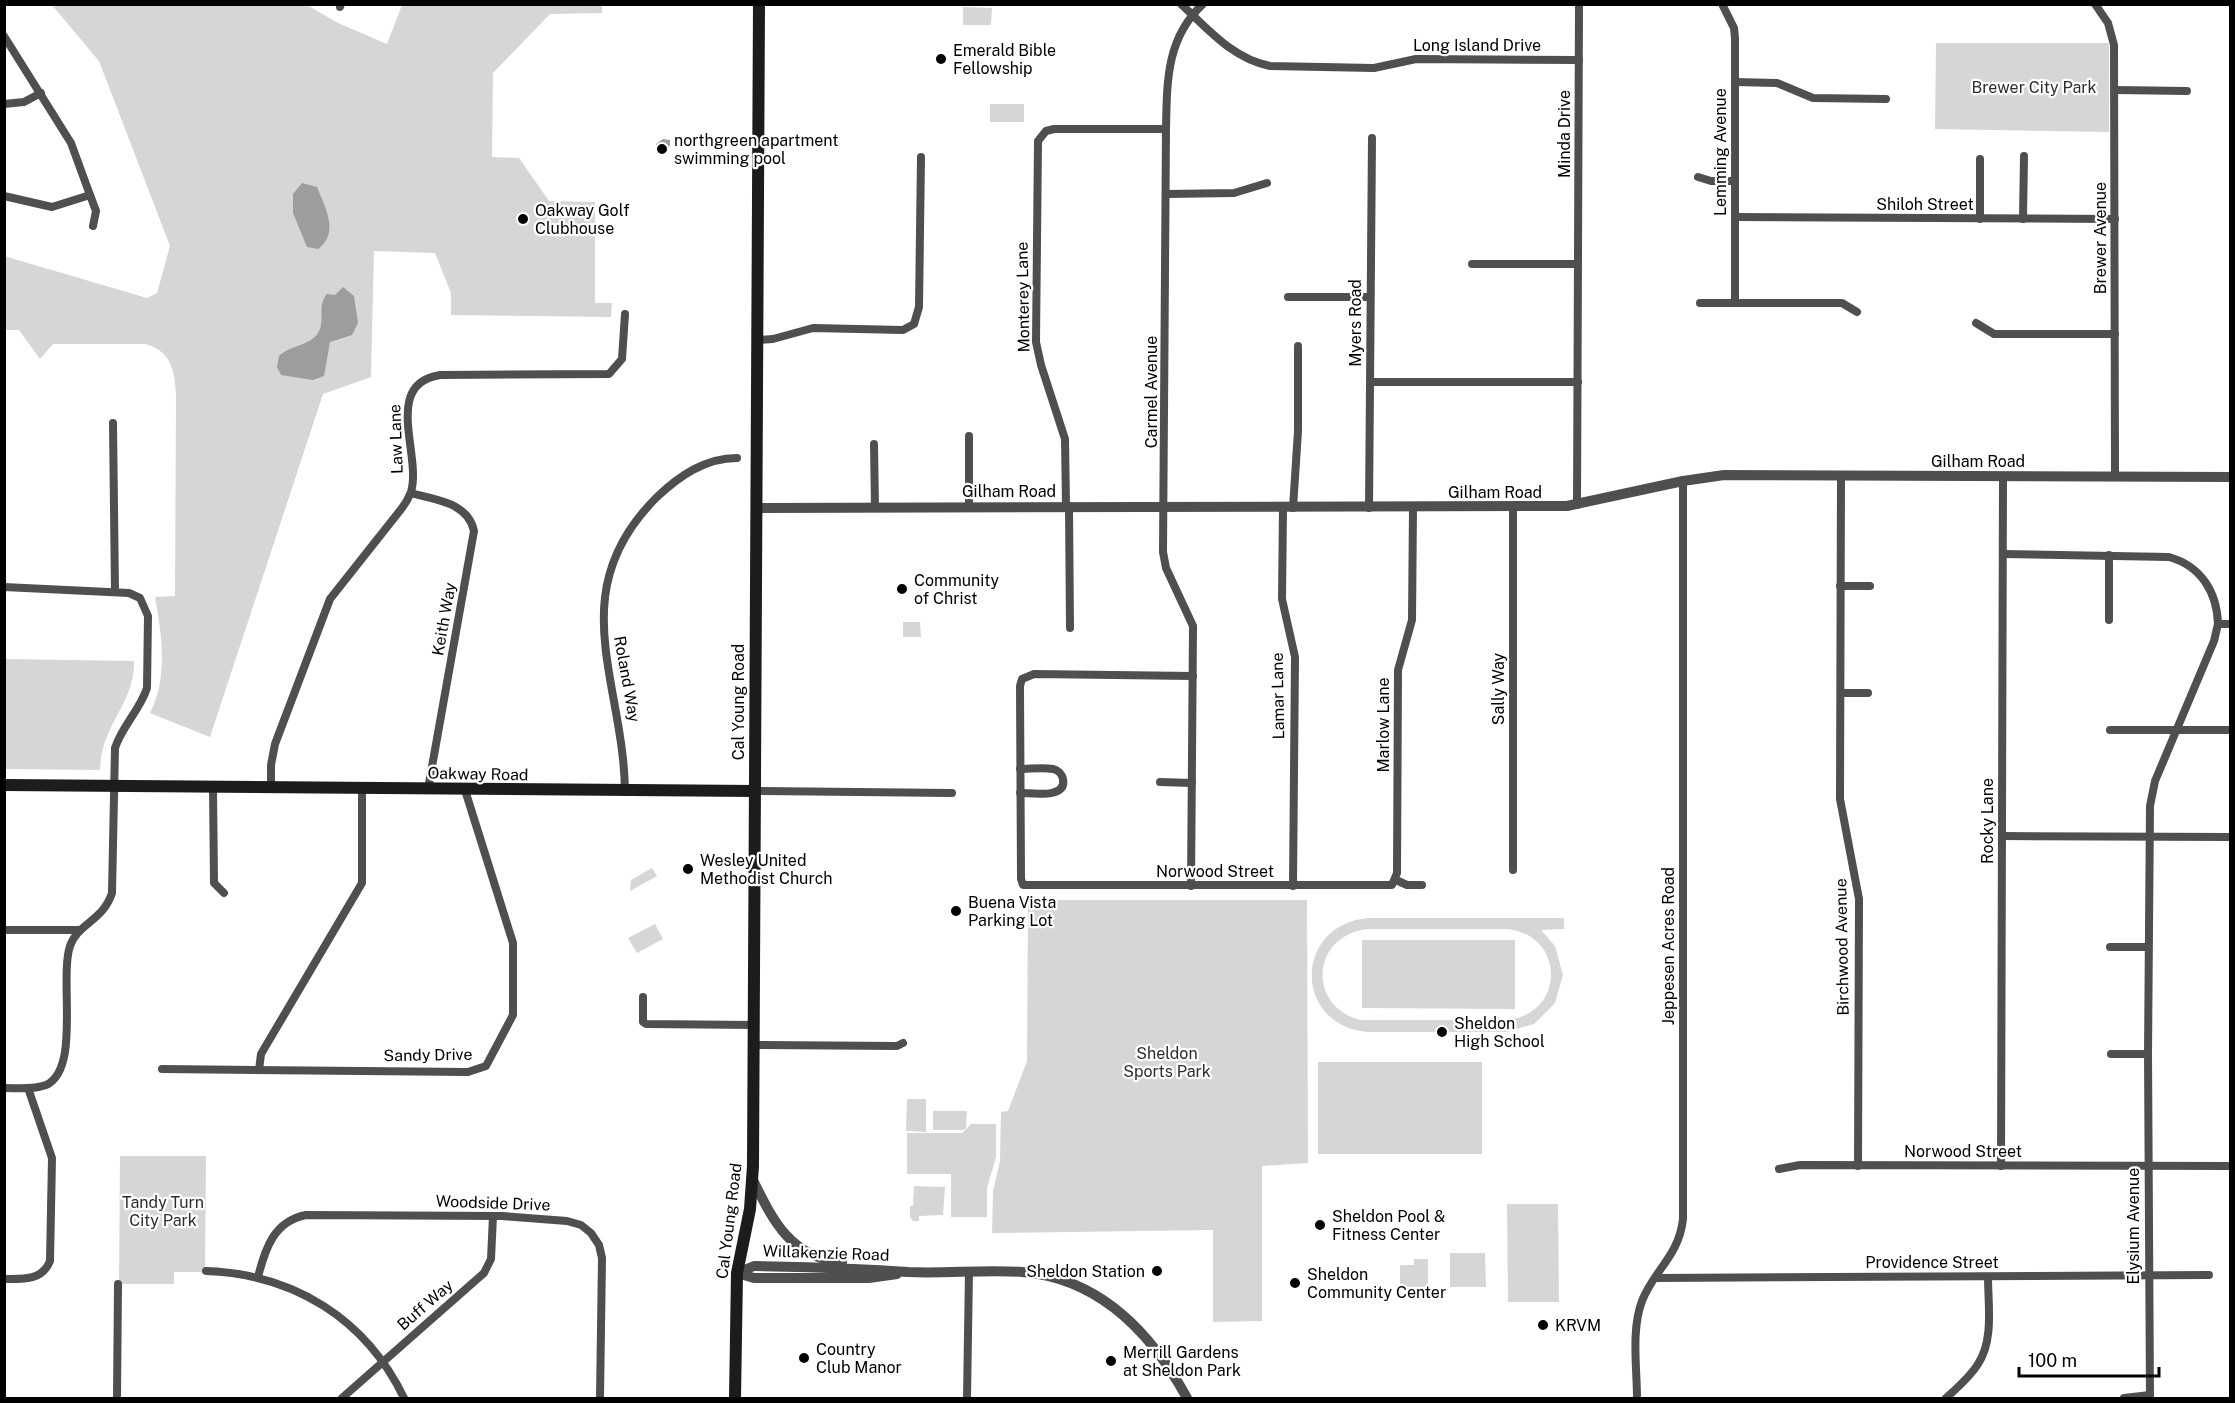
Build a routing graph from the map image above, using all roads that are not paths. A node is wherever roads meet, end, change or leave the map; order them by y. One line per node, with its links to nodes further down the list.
1 (759, 4): 42 (main road, Cal Young Road)
2 (1181, 4): 7 (street, Long Island Drive)
3 (1203, 4): 7 (street, Carmel Avenue)
4 (1579, 4): 9 (street, Minda Drive)
5 (1722, 4): 10 (street, Lemming Avenue)
6 (2095, 4): 11 (street, Brewer Avenue)
7 (1193, 15): 9 (street, Long Island Drive); 16 (street, Carmel Avenue)
8 (4, 36): 13 (street)
9 (1579, 60): 33 (street, Minda Drive)
10 (1735, 82): 14 (street); 22 (street, Lemming Avenue)
11 (2115, 90): 12 (street); 30 (street, Brewer Avenue)
12 (2187, 91)
13 (41, 93): 15 (street); 25 (street)
14 (1886, 99)
15 (4, 104)
16 (1166, 129): 24 (street, Carmel Avenue); 57 (street, Monterey Lane)
17 (1372, 138): 35 (street, Myers Road)
18 (2024, 156): 29 (street)
19 (921, 157): 42 (street)
20 (1980, 159): 28 (street)
21 (1698, 177): 22 (street)
22 (1735, 181): 27 (street, Lemming Avenue)
23 (1267, 183): 24 (street)
24 (1167, 194): 64 (street, Carmel Avenue)
25 (90, 195): 26 (street); 31 (street)
26 (4, 196)
27 (1735, 217): 28 (street, Shiloh Street); 37 (street, Lemming Avenue)
28 (1980, 219): 29 (street, Shiloh Street)
29 (2023, 219): 30 (street, Shiloh Street)
30 (2115, 219): 41 (street, Brewer Avenue)
31 (93, 226)
32 (1472, 264): 33 (street)
33 (1578, 264): 45 (street, Minda Drive)
34 (1288, 297): 35 (street)
35 (1371, 297): 44 (street, Myers Road)
36 (1700, 303): 37 (street)
37 (1735, 303): 38 (street)
38 (1857, 312)
39 (626, 314): 55 (street, Law Lane)
40 (1976, 323): 41 (street)
41 (2115, 334): 52 (street, Brewer Avenue)
42 (756, 340): 62 (main road, Cal Young Road)
43 (1298, 346): 65 (street, Lamar Lane)
44 (1370, 382): 45 (street); 59 (street, Myers Road)
45 (1578, 382): 58 (street, Minda Drive)
46 (114, 423): 71 (street)
47 (969, 436): 56 (street)
48 (874, 444): 63 (street)
49 (737, 458): 93 (street, Roland Way)
50 (1841, 475): 51 (street, Gilham Road); 54 (street, Gilham Road); 68 (street, Birchwood Avenue)
51 (2003, 476): 52 (street, Gilham Road); 66 (street, Rocky Lane)
52 (2115, 476): 53 (street, Gilham Road)
53 (2230, 477)
54 (1683, 481): 58 (street, Gilham Road); 139 (street, Jeppesen Acres Road)
55 (411, 493): 88 (street, Law Lane); 90 (street, Keith Way)
56 (969, 506): 57 (street, Gilham Road); 63 (street, Gilham Road)
57 (1067, 506): 64 (street, Gilham Road); 75 (street, Monterey Lane)
58 (1577, 506): 61 (street, Gilham Road)
59 (1369, 507): 60 (street, Gilham Road); 65 (street, Gilham Road)
60 (1413, 507): 61 (street, Gilham Road); 100 (street, Marlow Lane)
61 (1513, 507): 99 (street, Sally Way)
62 (756, 508): 63 (street, Gilham Road); 92 (main road, Cal Young Road)
63 (875, 508)
64 (1165, 508): 65 (street, Gilham Road); 76 (street, Carmel Avenue)
65 (1288, 508): 103 (street, Lamar Lane)
66 (2003, 554): 67 (street, Elysium Avenue); 96 (street, Rocky Lane)
67 (2109, 555): 72 (street); 73 (street, Elysium Avenue)
68 (1840, 586): 69 (street); 77 (street, Birchwood Avenue)
69 (1870, 586)
70 (4, 587): 71 (street)
71 (115, 592): 86 (street)
72 (2109, 620)
73 (2218, 624): 74 (street); 80 (street, Elysium Avenue)
74 (2230, 624)
75 (1070, 628)
76 (1193, 676): 82 (street); 84 (street, Carmel Avenue)
77 (1841, 693): 78 (street); 121 (street, Birchwood Avenue)
78 (1868, 693)
79 (2110, 730): 80 (street)
80 (2176, 730): 81 (street); 97 (street, Elysium Avenue)
81 (2230, 730)
82 (1020, 769): 95 (street); 95 (street)
83 (1160, 782): 84 (street)
84 (1192, 783): 102 (street, Carmel Avenue)
85 (4, 785): 86 (main road, Oakway Road)
86 (114, 786): 87 (main road, Oakway Road); 107 (street)
87 (213, 786): 88 (main road, Oakway Road); 104 (street)
88 (270, 787): 89 (main road, Oakway Road)
89 (362, 789): 90 (main road, Oakway Road); 118 (street)
90 (429, 789): 91 (main road, Oakway Road)
91 (465, 790): 93 (main road, Oakway Road); 118 (street, Sandy Drive)
92 (755, 791): 93 (main road, Oakway Road); 94 (street, Oakway Road); 112 (main road, Cal Young Road)
93 (625, 792)
94 (952, 793)
95 (1020, 794): 102 (street, Norwood Street)
96 (2002, 836): 97 (street); 122 (street, Rocky Lane)
97 (2148, 837): 98 (street); 108 (street, Elysium Avenue)
98 (2230, 837)
99 (1513, 870)
100 (1397, 876): 101 (street); 103 (street, Norwood Street)
101 (1422, 885)
102 (1191, 886): 103 (street, Norwood Street)
103 (1293, 886)
104 (224, 892)
105 (4, 930): 106 (street)
106 (55, 930): 107 (street); 110 (street)
107 (80, 930): 110 (street)
108 (2148, 947): 109 (street); 116 (street, Elysium Avenue)
109 (2110, 948)
110 (66, 961): 120 (street)
111 (643, 997): 112 (street)
112 (755, 1025): 114 (main road, Cal Young Road)
113 (903, 1043): 114 (street)
114 (754, 1045): 126 (main road, Cal Young Road)
115 (2111, 1054): 116 (street)
116 (2148, 1054): 123 (street, Elysium Avenue)
117 (162, 1070): 118 (street, Sandy Drive)
118 (259, 1070)
119 (4, 1088): 120 (street)
120 (28, 1088): 140 (street)
121 (1858, 1166): 122 (street, Norwood Street); 125 (street, Norwood Street)
122 (2001, 1166): 123 (street, Norwood Street)
123 (2148, 1166): 124 (street, Norwood Street); 137 (street, Elysium Avenue)
124 (2230, 1166)
125 (1779, 1169)
126 (753, 1180): 130 (street); 134 (main road, Cal Young Road)
127 (493, 1216): 129 (street, Woodside Drive); 138 (street, Woodside Drive); 142 (street, Buff Way)
128 (600, 1225): 129 (street)
129 (591, 1233): 147 (street)
130 (884, 1268): 133 (street, Willakenzie Road); 134 (street, Willakenzie Road)
131 (206, 1271): 138 (street)
132 (969, 1271): 133 (street, Willakenzie Road); 149 (street); 150 (street, Willakenzie Road)
133 (908, 1272): 134 (street, Willakenzie Road)
134 (737, 1273): 148 (main road, Cal Young Road)
135 (2209, 1275): 137 (street, Providence Street)
136 (1988, 1276): 137 (street, Providence Street); 139 (street, Providence Street); 152 (street)
137 (2148, 1276): 143 (street, Elysium Avenue)
138 (258, 1277): 142 (street)
139 (1656, 1278): 151 (street, Jeppesen Acres Road)
140 (4, 1279)
141 (118, 1284): 144 (street)
142 (384, 1362): 145 (street, Buff Way); 146 (street)
143 (2150, 1397): 153 (street)
144 (117, 1398)
145 (342, 1398)
146 (404, 1398)
147 (600, 1398)
148 (735, 1398)
149 (967, 1398)
150 (1187, 1398)
151 (1637, 1398)
152 (1946, 1398)
153 (2124, 1398)

